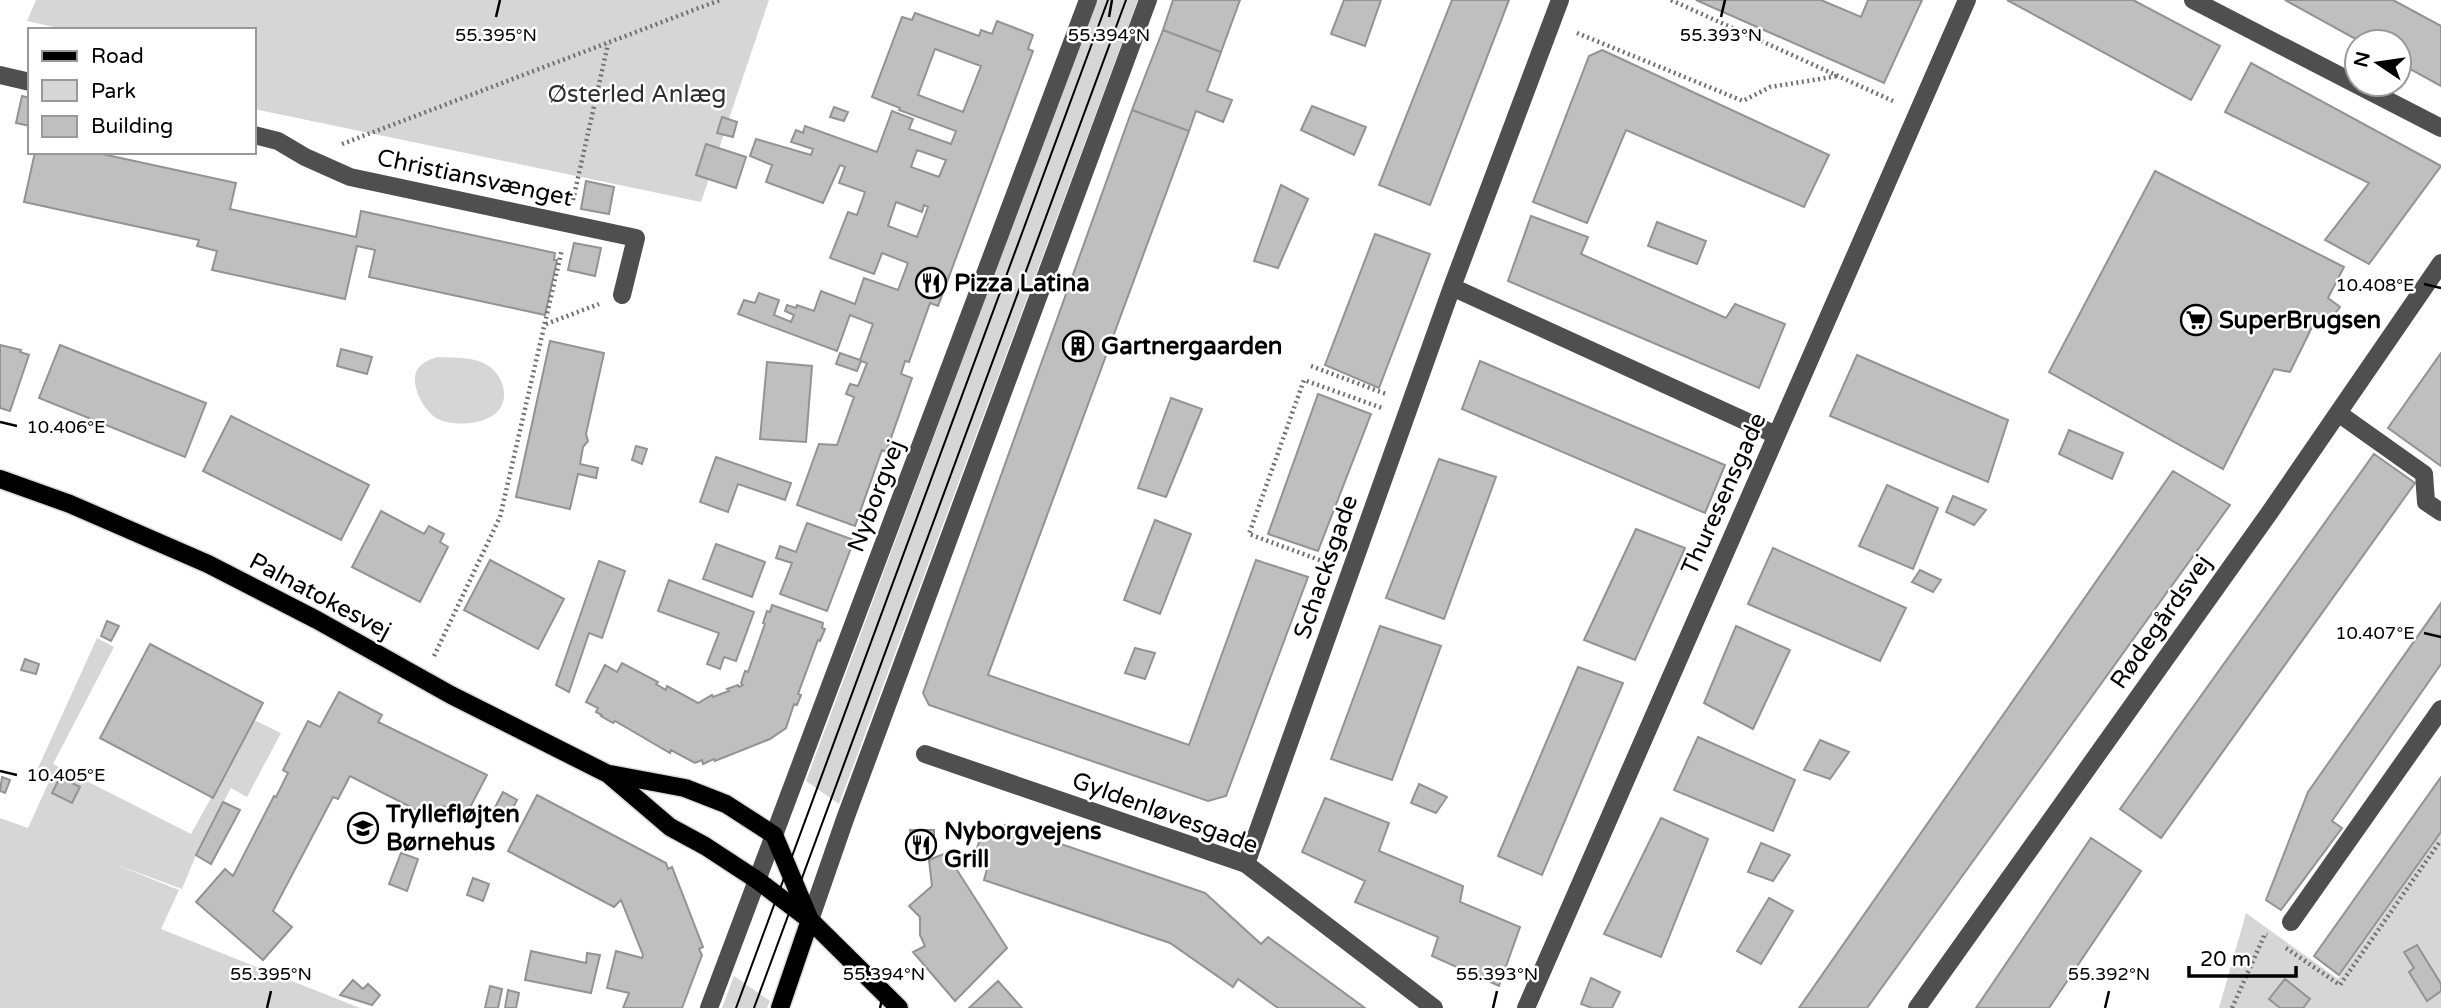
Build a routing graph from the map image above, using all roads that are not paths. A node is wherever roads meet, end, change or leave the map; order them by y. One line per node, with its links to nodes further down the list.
1 (1088, 0): 20 (street, Nyborgvej)
2 (1148, 0): 23 (street)
3 (1560, 0): 11 (street, Schacksgade)
4 (1967, 0): 14 (street, Thuresensgade)
5 (2193, 0): 8 (street)
6 (0, 75): 7 (street)
7 (28, 82)
8 (2441, 128)
9 (256, 136): 12 (street, Christiansvænget)
10 (2441, 262): 13 (street, Rødegårdsvej)
11 (1452, 287): 14 (street); 21 (street, Schacksgade)
12 (622, 295)
13 (2338, 414): 16 (street); 30 (street, Rødegårdsvej)
14 (1776, 435): 29 (street, Thuresensgade)
15 (0, 479): 19 (main road, Palnatokesvej)
16 (2441, 512)
17 (2441, 709): 24 (street)
18 (925, 754): 21 (street, Gyldenløvesgade)
19 (608, 774): 20 (main road, Palnatokesvej); 22 (main road, Palnatokesvej)
20 (774, 835): 22 (street, Nyborgvej); 23 (main road)
21 (1246, 864): 28 (street, Gyldenløvesgade)
22 (757, 880): 23 (main road, Palnatokesvej); 25 (street, Nyborgvej)
23 (810, 920): 26 (main road); 27 (main road, Palnatokesvej)
24 (2291, 922)
25 (709, 1008)
26 (780, 1008)
27 (900, 1008)
28 (1434, 1008)
29 (1526, 1008)
30 (1917, 1008)

